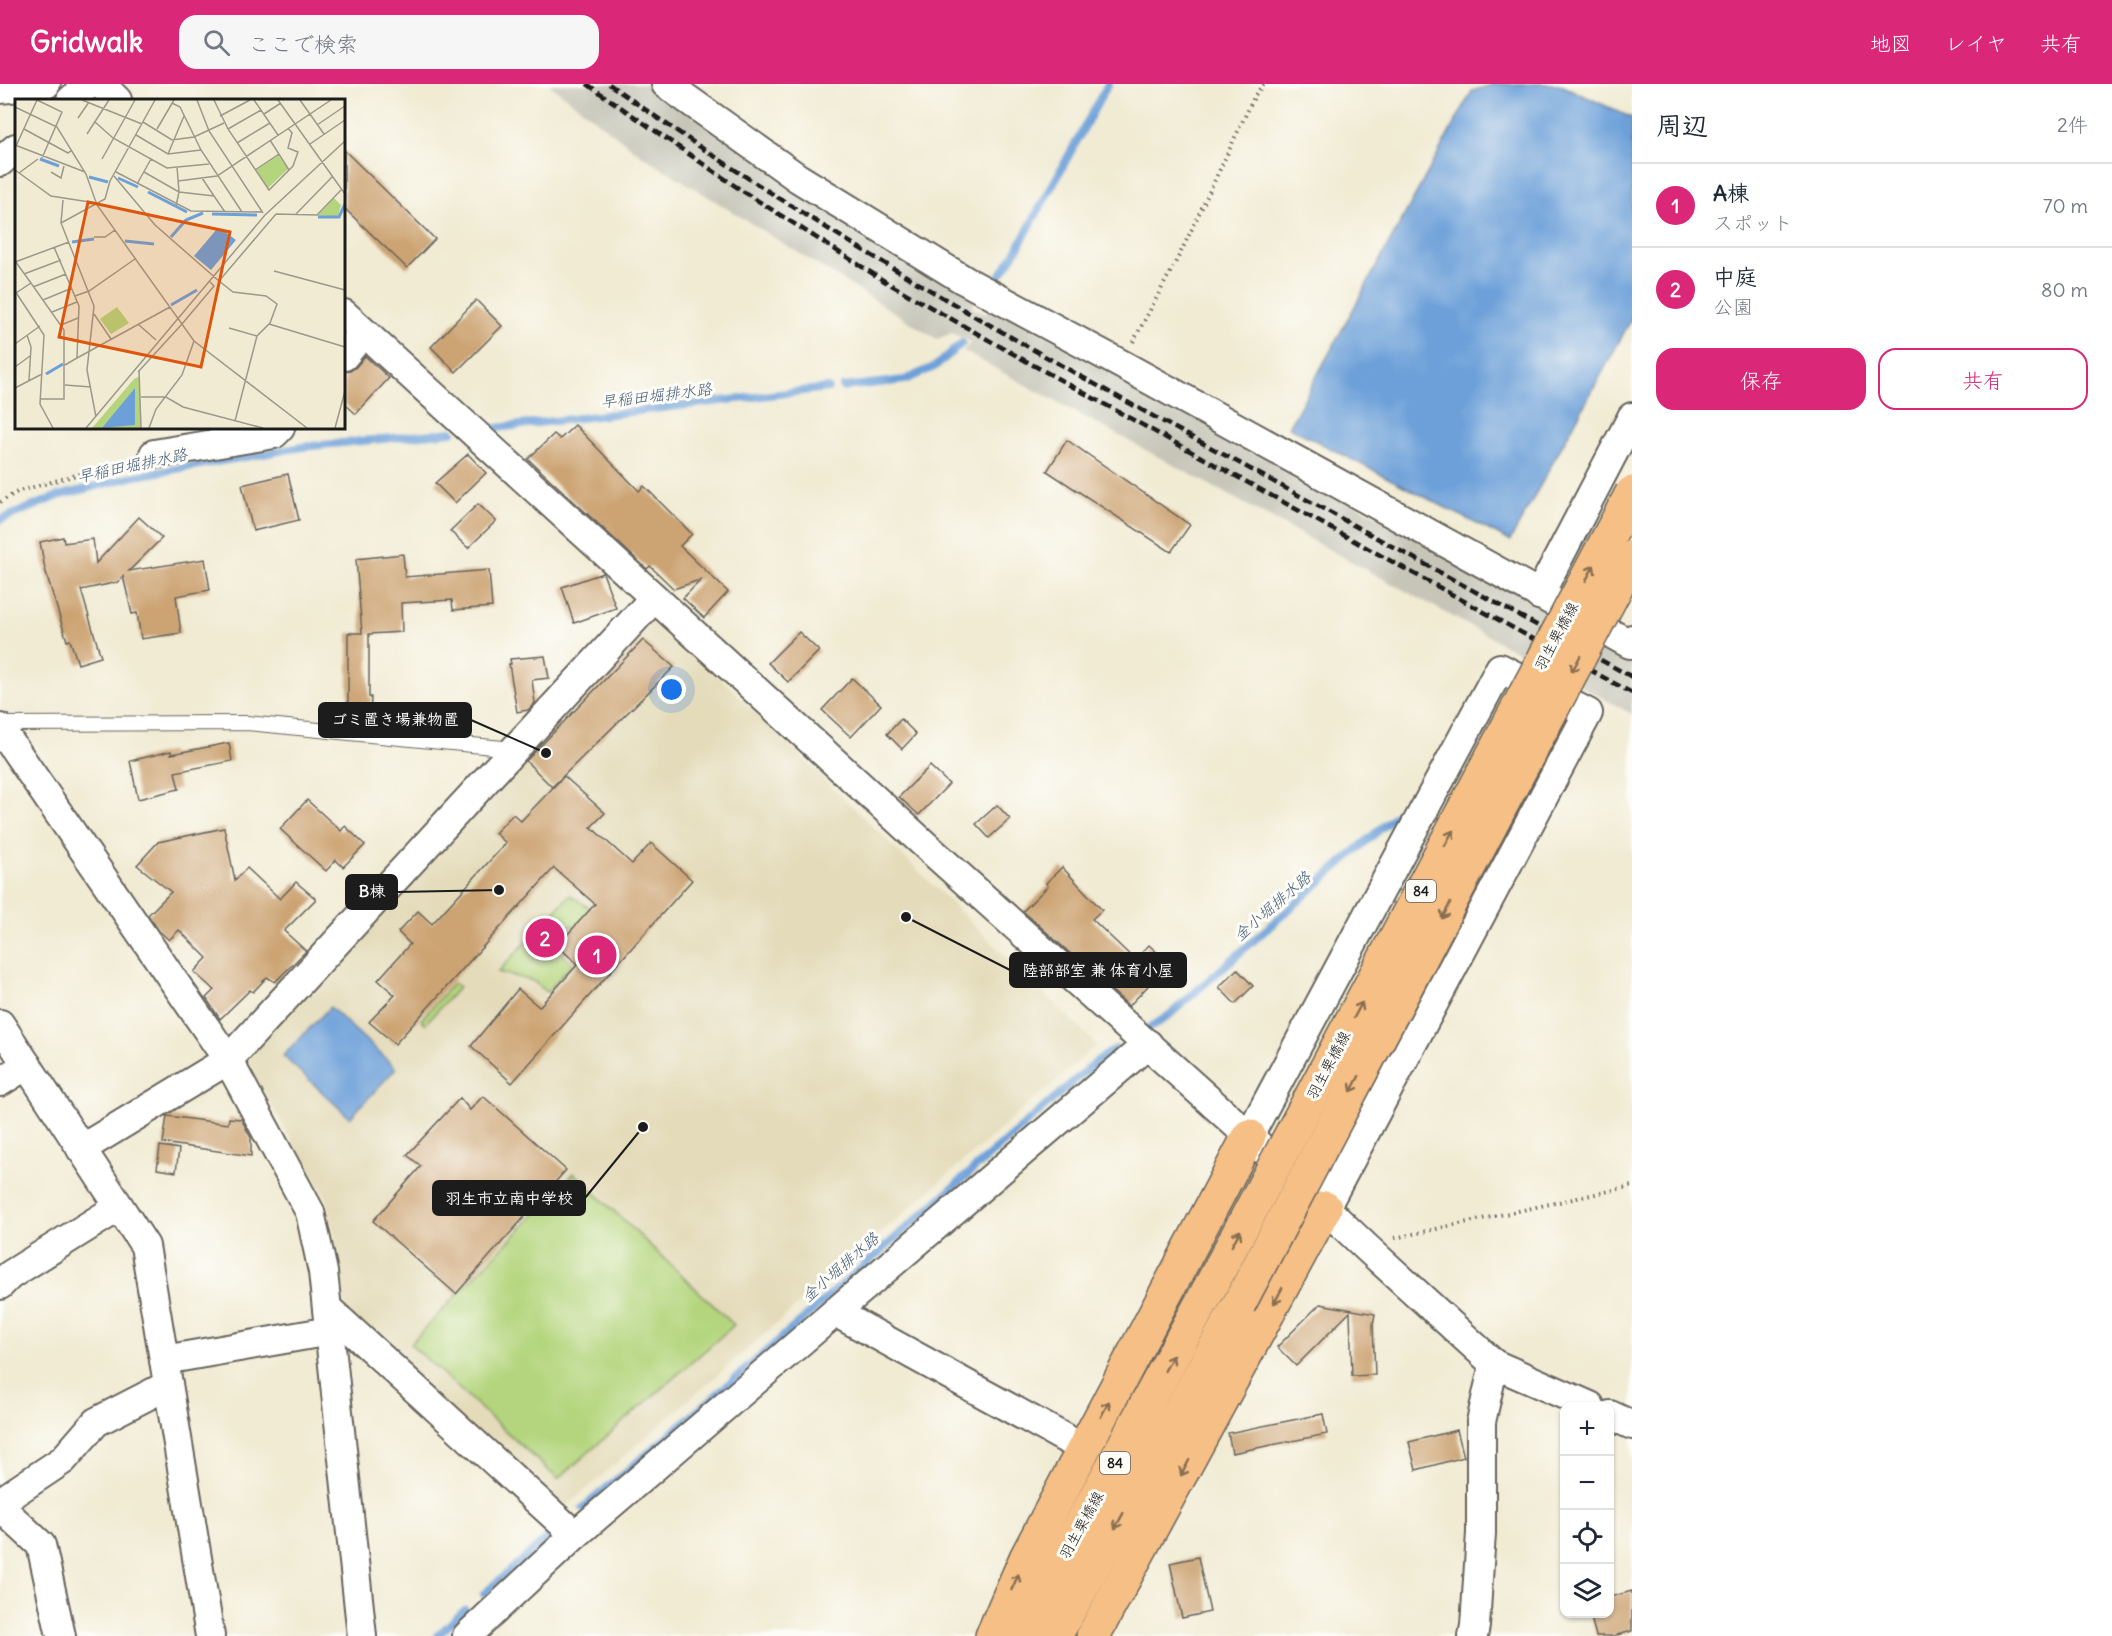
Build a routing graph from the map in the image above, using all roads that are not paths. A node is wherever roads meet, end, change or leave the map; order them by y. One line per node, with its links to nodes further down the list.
1 (46, 84): 5 (street)
2 (90, 84): 6 (street)
3 (101, 84): 7 (street)
4 (666, 84): 17 (street)
5 (0, 89)
6 (71, 99)
7 (116, 99)
8 (15, 149): 9 (street)
9 (0, 162)
10 (353, 324): 11 (street); 18 (street)
11 (345, 352)
12 (1632, 417): 17 (street)
13 (279, 429): 14 (street)
14 (154, 454)
15 (1632, 493): 48 (main road, 羽生栗橋線 / 84, one-way to 15, bridge)
16 (1632, 557): 49 (main road, 羽生栗橋線 / 84, one-way to 49, bridge)
17 (1539, 595): 19 (street)
18 (654, 598): 21 (street); 23 (street)
19 (1631, 643)
20 (0, 726): 21 (lane); 24 (street)
21 (513, 749): 24 (street)
22 (0, 1024): 25 (street)
23 (1148, 1044): 27 (street); 32 (street)
24 (228, 1060): 28 (street); 33 (street)
25 (27, 1065): 26 (street); 28 (street)
26 (0, 1082)
27 (1249, 1136): 30 (street); 30 (street); 47 (main road, one-way to 27)
28 (81, 1149): 29 (street)
29 (119, 1207): 31 (street); 35 (street)
30 (1325, 1208): 34 (street); 50 (main road, one-way to 50)
31 (0, 1285)
32 (836, 1312): 39 (street); 42 (street)
33 (328, 1319): 35 (street); 42 (street); 45 (street)
34 (1494, 1364): 36 (street); 51 (street)
35 (166, 1372): 40 (street); 44 (street)
36 (1579, 1402)
37 (1614, 1417): 38 (street)
38 (1632, 1425)
39 (1068, 1440)
40 (0, 1502)
41 (0, 1507): 43 (street)
42 (574, 1535): 46 (street)
43 (61, 1636)
44 (210, 1636)
45 (363, 1636)
46 (467, 1636)
47 (992, 1636)
48 (1020, 1636)
49 (1055, 1636)
50 (1093, 1636)
51 (1473, 1636)

